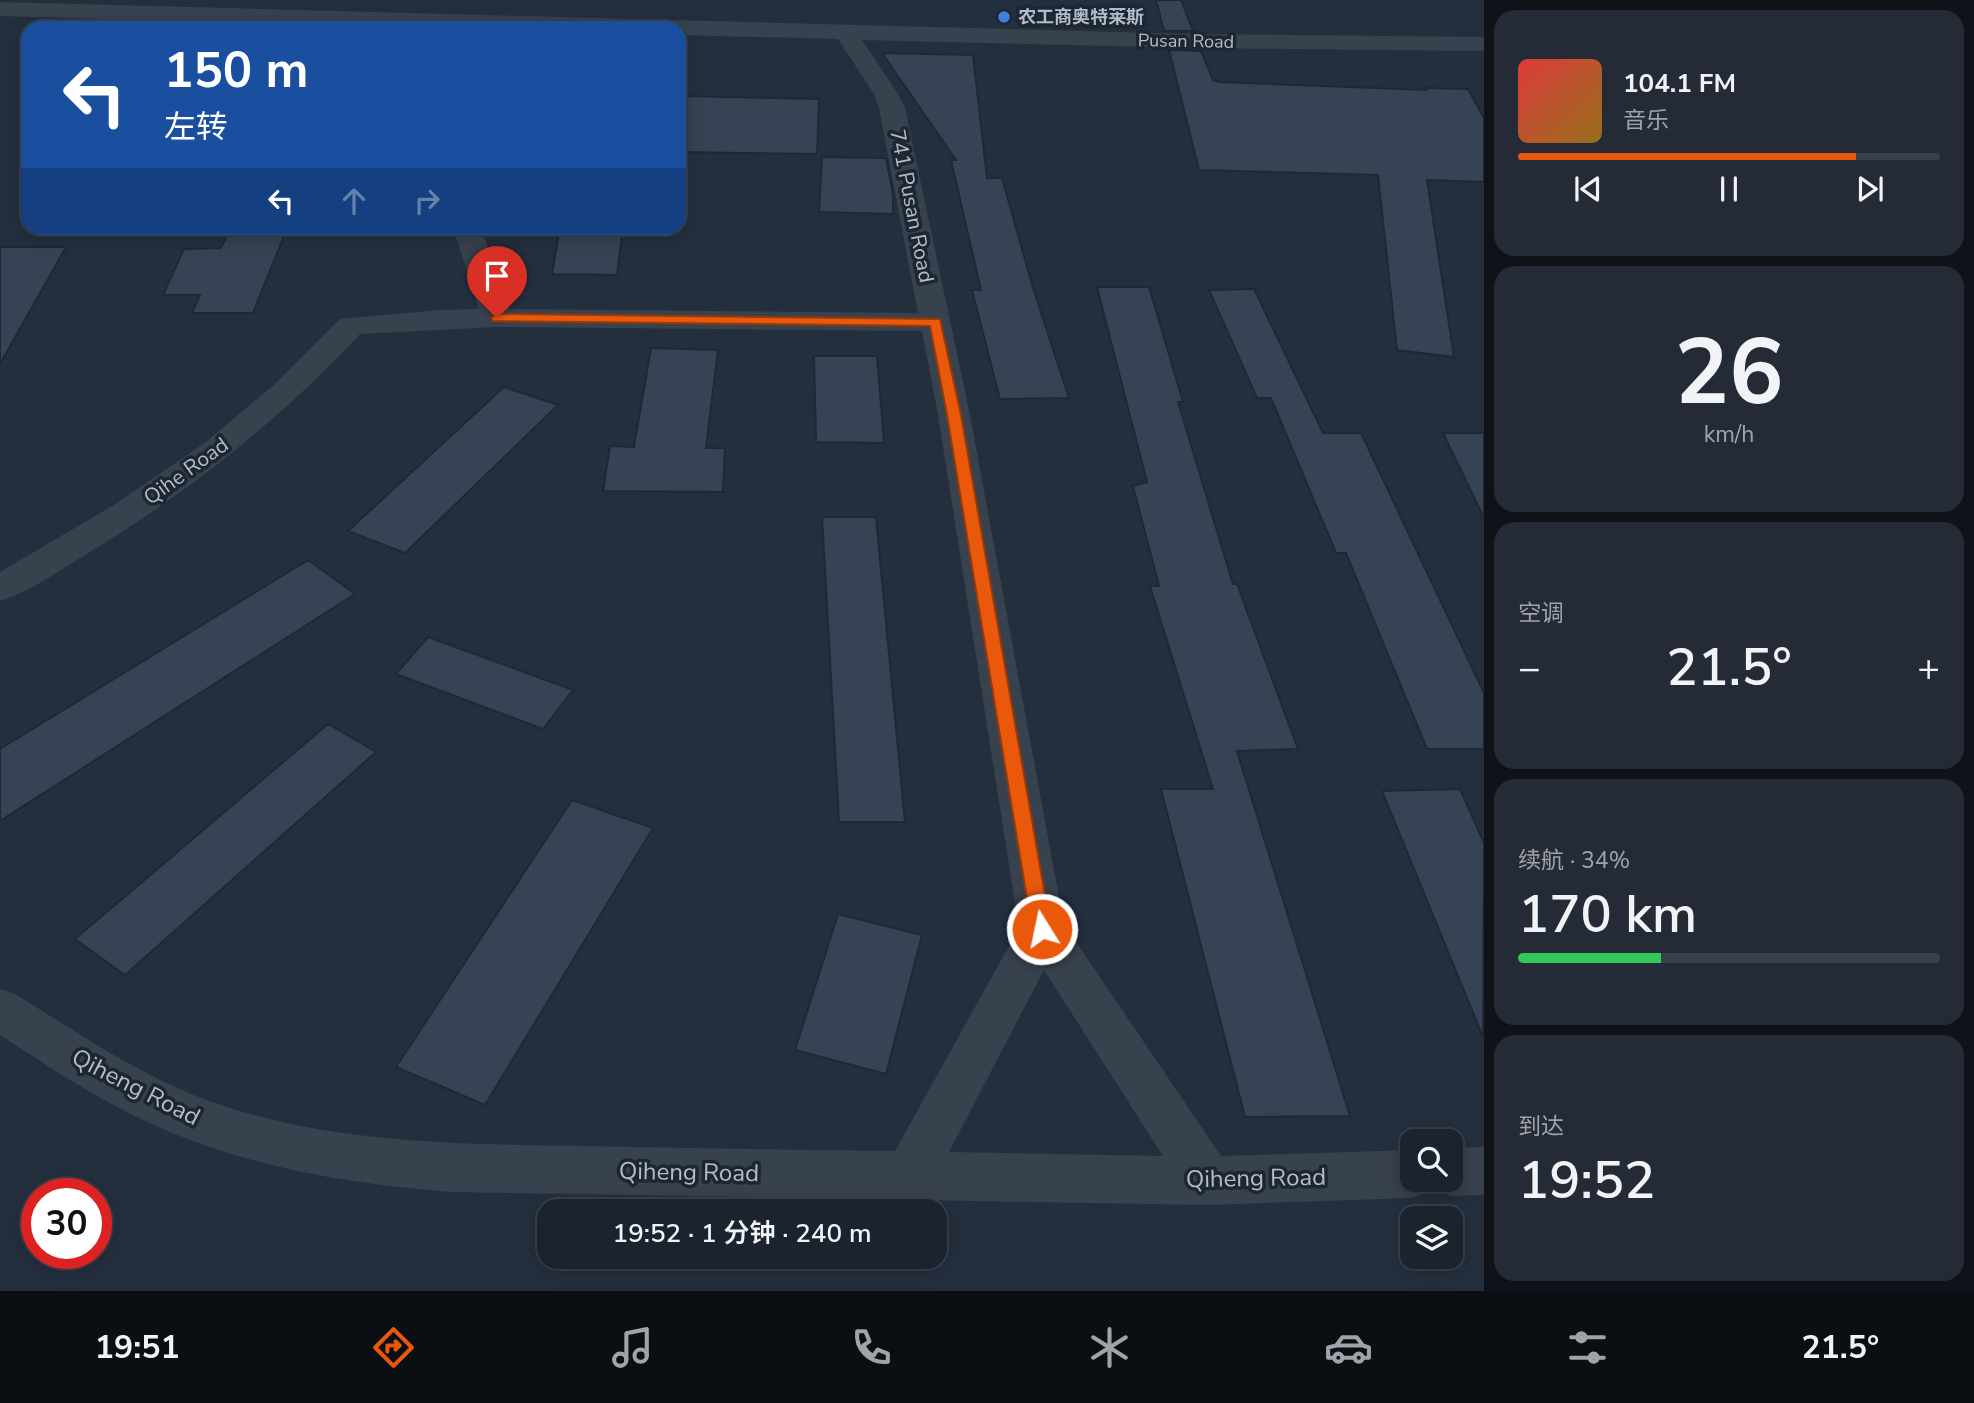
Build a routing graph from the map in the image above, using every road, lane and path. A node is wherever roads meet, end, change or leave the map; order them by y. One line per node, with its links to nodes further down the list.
1 (0, 9): 3 (street)
2 (476, 11): 4 (street); 5 (street)
3 (318, 21)
4 (416, 21)
5 (592, 21)
6 (686, 28): 7 (street, Pusan Road)
7 (846, 33): 8 (street, Pusan Road); 11 (street, 741 Pusan Road)
8 (1484, 44)
9 (469, 235): 10 (street)
10 (497, 318): 11 (street); 12 (street, Qihe Road)
11 (936, 322): 13 (street, 741 Pusan Road)
12 (0, 588)
13 (1042, 929): 18 (street); 19 (street)
14 (0, 1010): 18 (street, Qiheng Road)
15 (1484, 1171): 16 (street)
16 (1463, 1172)
17 (1400, 1174): 19 (street, Qiheng Road)
18 (909, 1175): 19 (street, Qiheng Road)
19 (1208, 1181)

